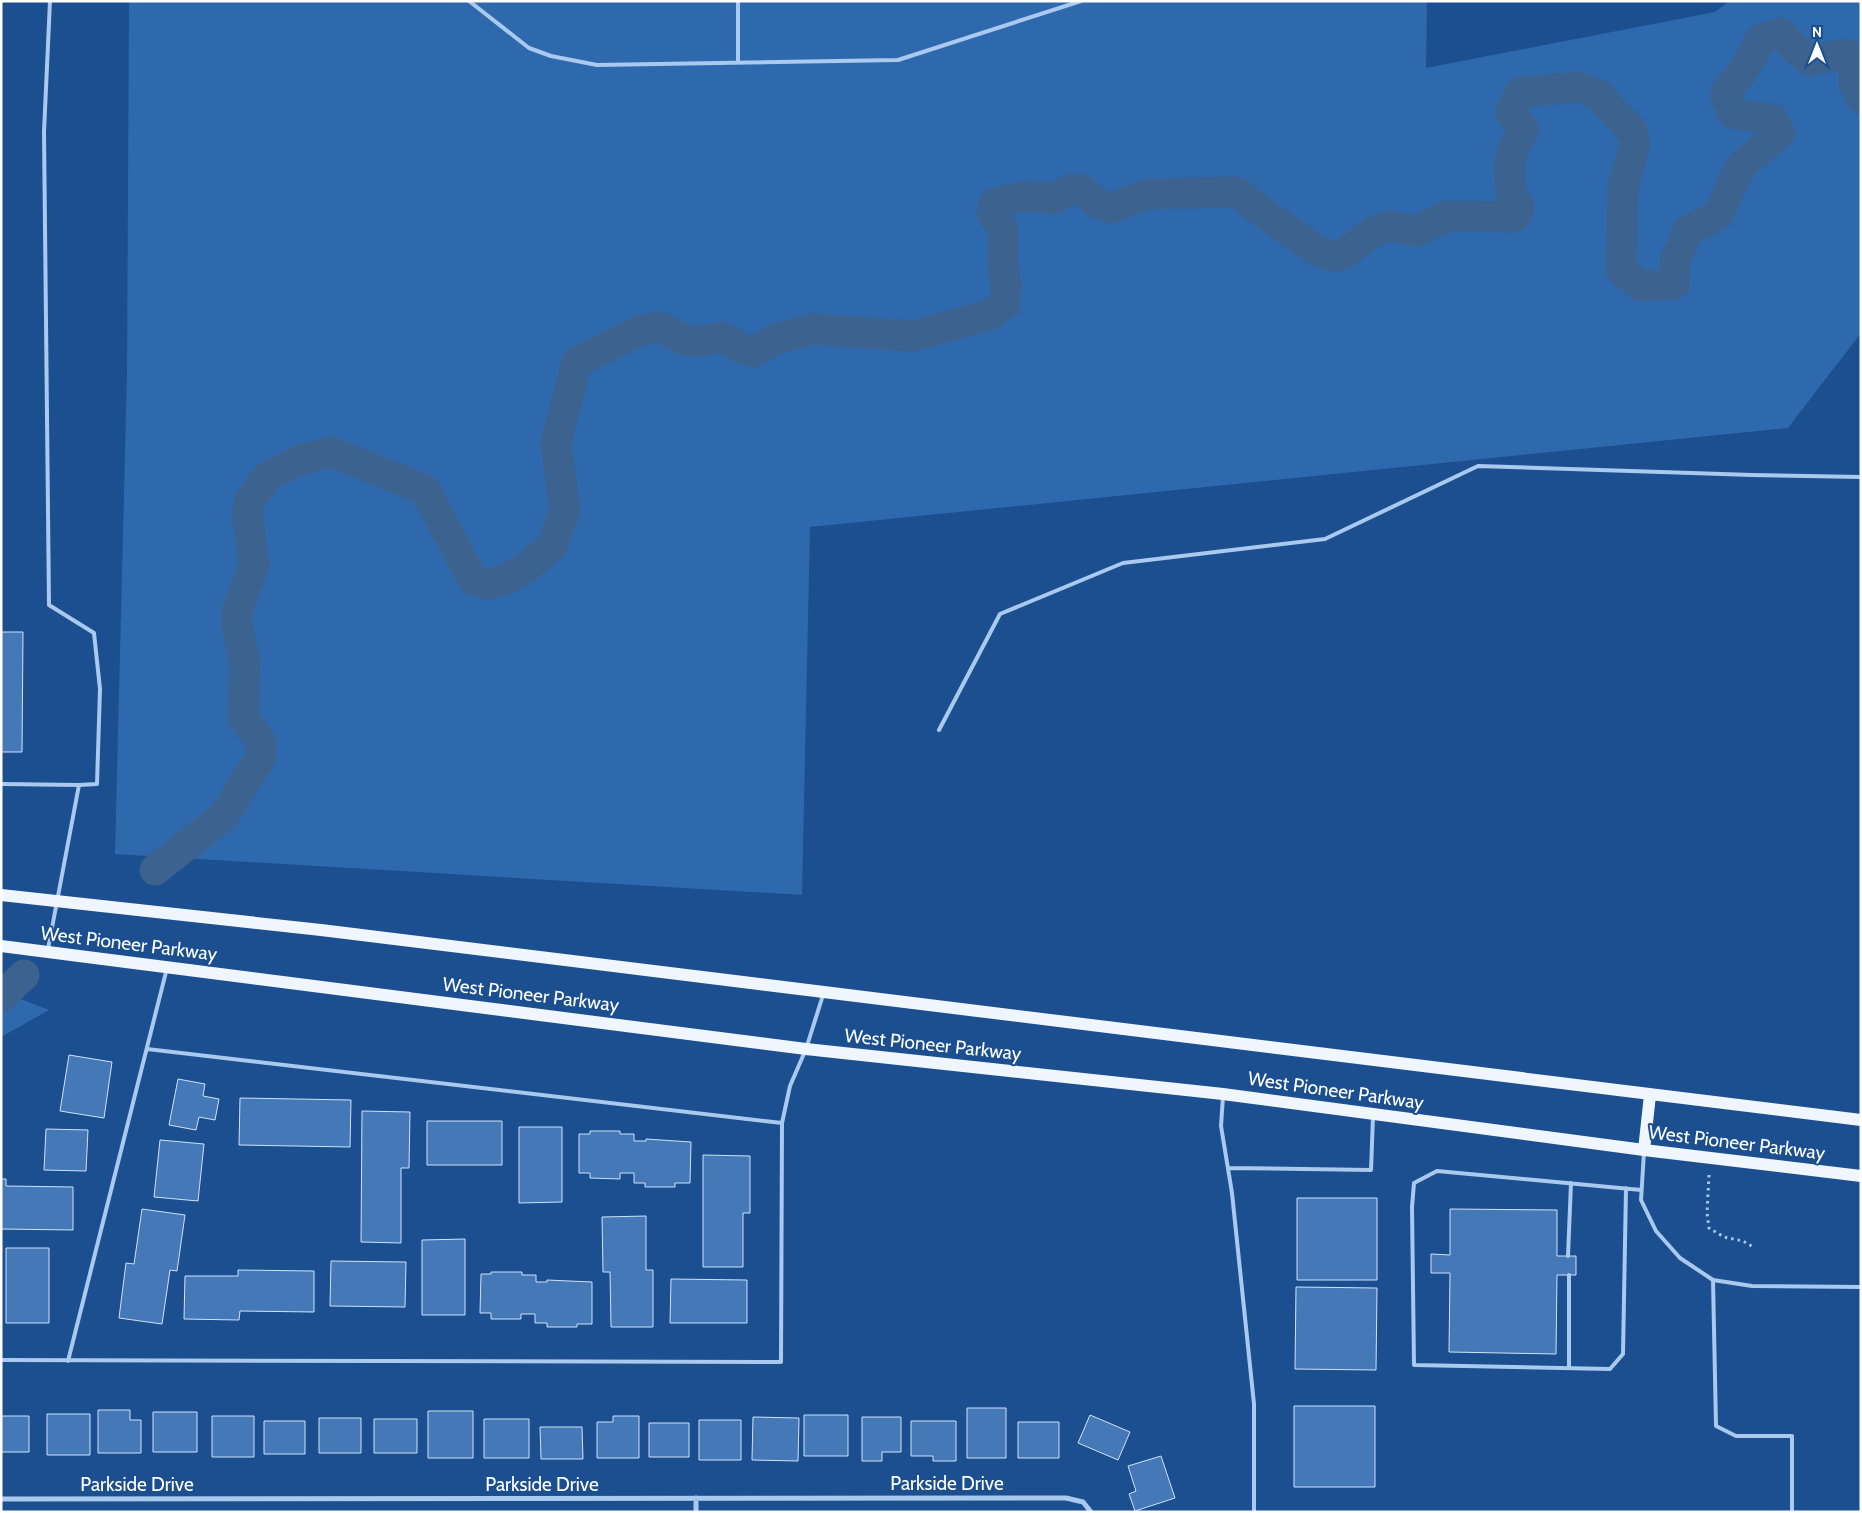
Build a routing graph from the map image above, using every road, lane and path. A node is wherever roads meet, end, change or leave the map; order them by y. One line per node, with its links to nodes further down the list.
1 (50, 1): 9 (lane)
2 (469, 1): 5 (lane)
3 (738, 1): 5 (lane)
4 (1081, 1): 5 (lane)
5 (738, 62)
6 (1861, 477): 7 (lane)
7 (940, 730)
8 (1, 784): 9 (lane)
9 (80, 785): 11 (lane)
10 (1, 895): 11 (main road, West Pioneer Parkway)
11 (58, 901): 13 (lane); 15 (main road, West Pioneer Parkway)
12 (1, 946): 13 (main road, West Pioneer Parkway)
13 (47, 951): 14 (main road, West Pioneer Parkway)
14 (168, 966): 16 (main road, West Pioneer Parkway); 17 (lane)
15 (823, 993): 16 (lane); 19 (main road, West Pioneer Parkway)
16 (806, 1049): 18 (main road, West Pioneer Parkway); 22 (lane)
17 (146, 1050): 22 (lane); 36 (lane)
18 (1223, 1094): 20 (main road, West Pioneer Parkway); 24 (lane)
19 (1650, 1095): 21 (main road, West Pioneer Parkway); 23 (main road)
20 (1373, 1114): 23 (main road, West Pioneer Parkway); 24 (lane)
21 (1861, 1120)
22 (782, 1123): 36 (lane)
23 (1644, 1150): 26 (main road, West Pioneer Parkway); 29 (lane)
24 (1228, 1168): 42 (lane)
25 (1709, 1175): 30 (path)
26 (1861, 1176)
27 (1571, 1183): 28 (lane); 31 (lane); 37 (lane)
28 (1626, 1188): 29 (lane); 37 (lane)
29 (1642, 1190): 33 (lane)
30 (1755, 1248)
31 (1568, 1256)
32 (1569, 1275): 37 (lane)
33 (1713, 1280): 34 (lane); 43 (lane)
34 (1861, 1287)
35 (1, 1360): 36 (lane)
36 (68, 1361)
37 (1569, 1368)
38 (696, 1498): 39 (street, Parkside Drive); 40 (street); 41 (street, Parkside Drive)
39 (1, 1499)
40 (696, 1512)
41 (1091, 1512)
42 (1254, 1512)
43 (1792, 1512)

